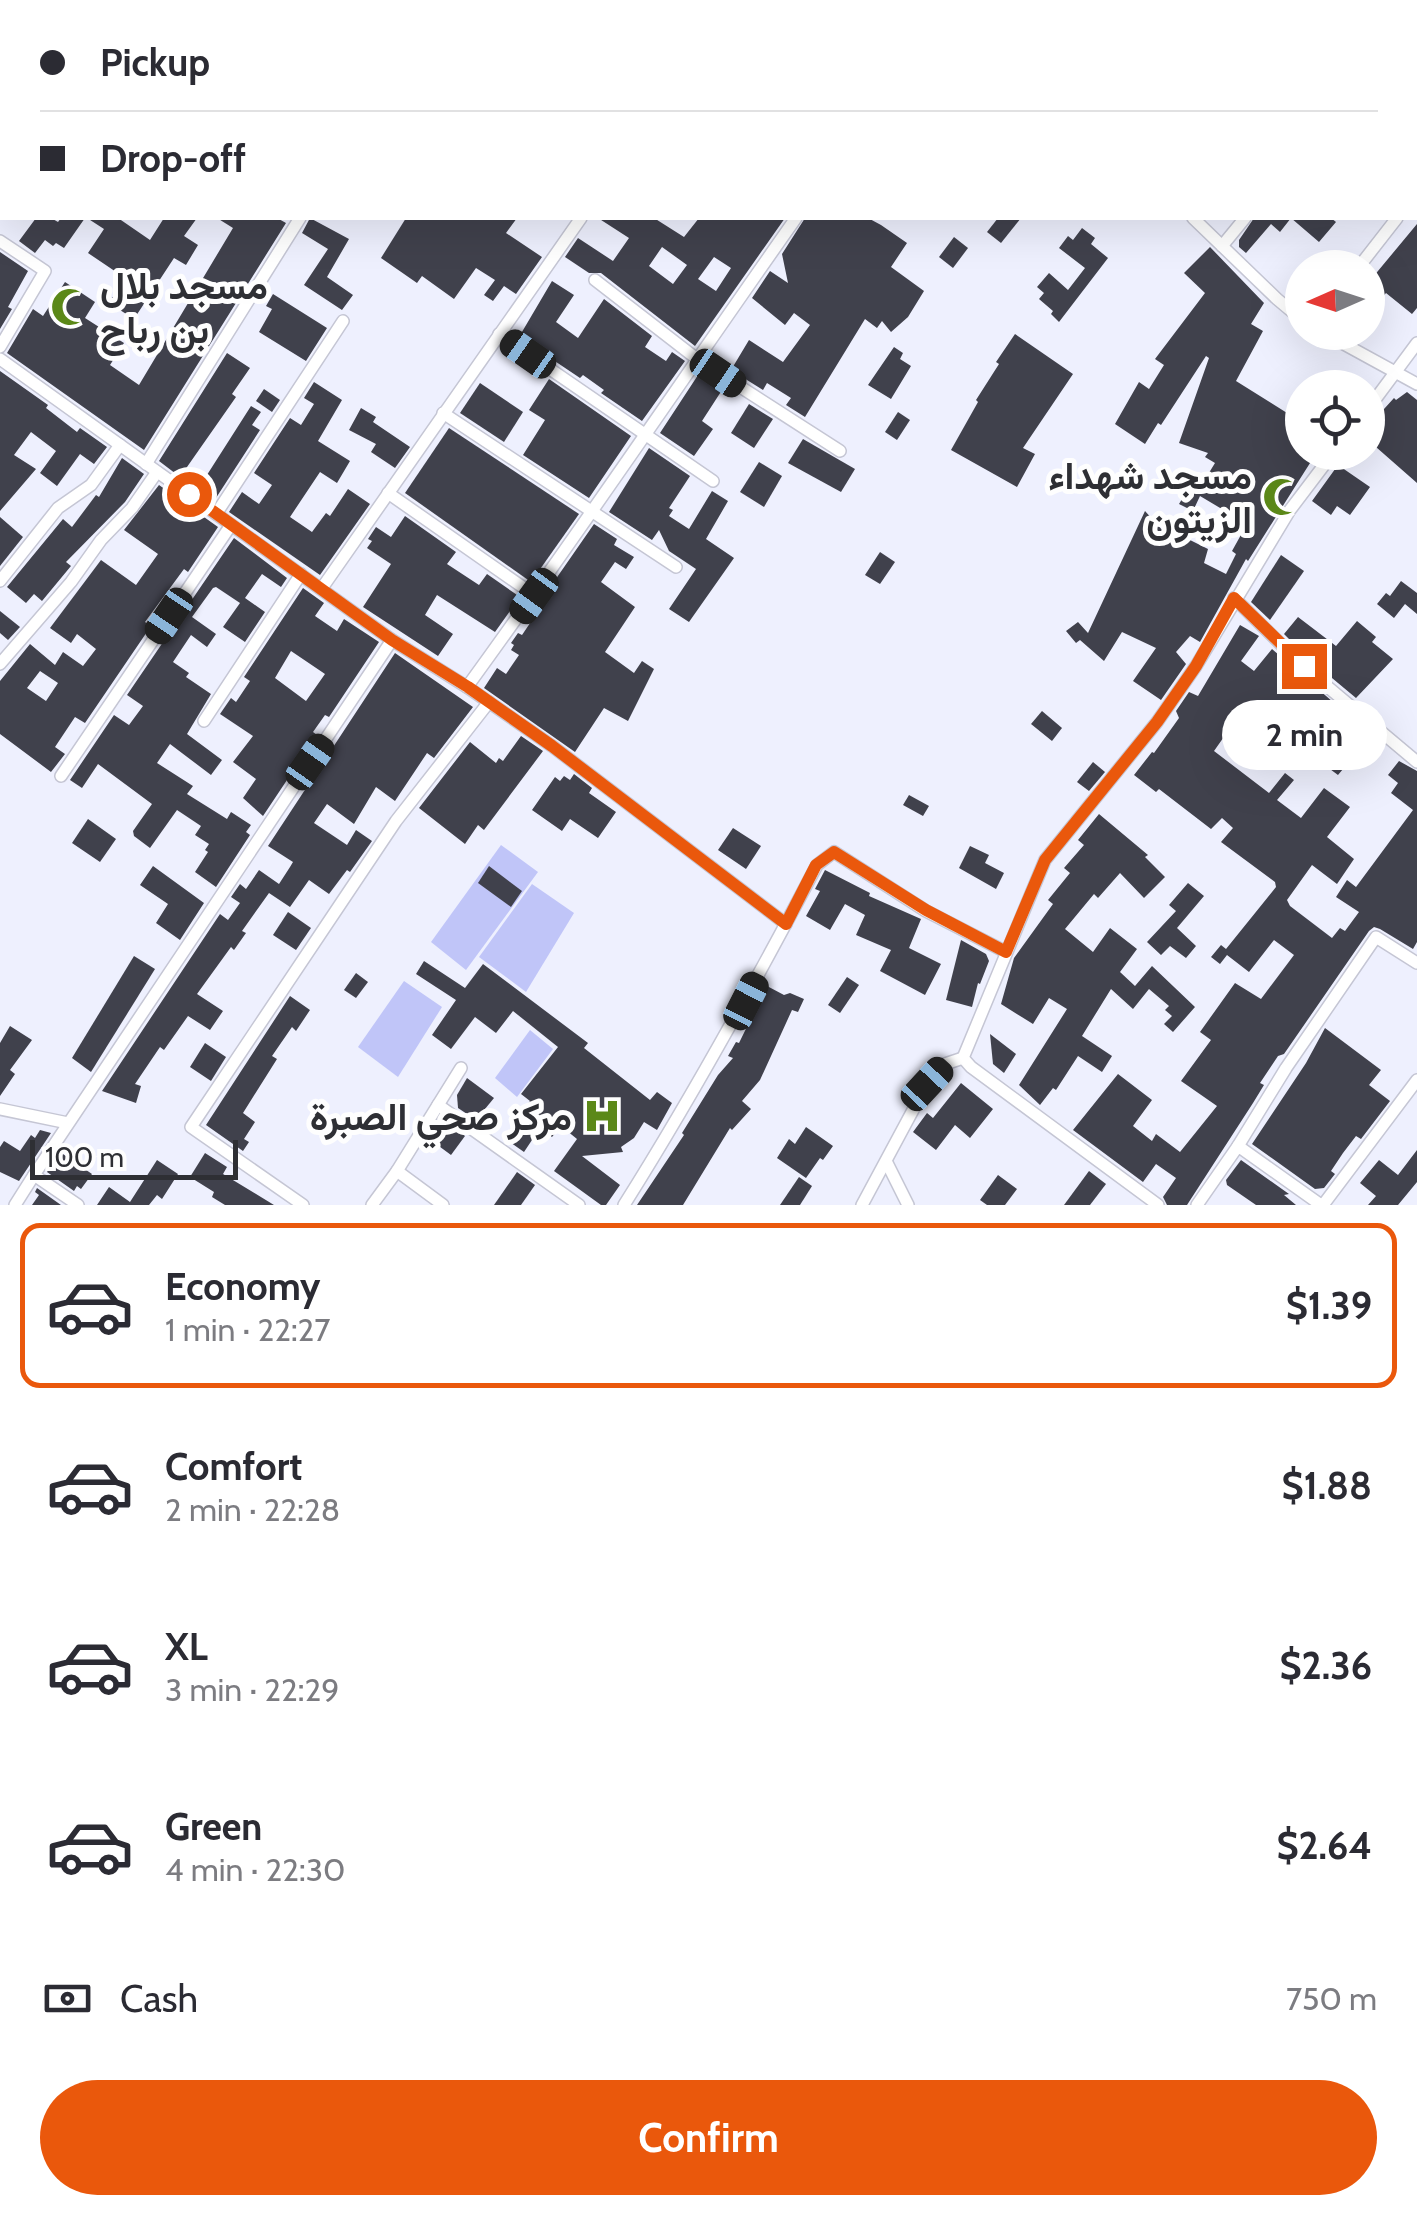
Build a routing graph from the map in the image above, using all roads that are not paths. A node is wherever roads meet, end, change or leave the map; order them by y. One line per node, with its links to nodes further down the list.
1 (299, 220): 26 (street)
2 (580, 220): 13 (street)
3 (795, 220): 18 (street)
4 (1195, 220): 8 (street)
5 (1243, 220): 8 (street)
6 (1396, 220): 9 (street)
7 (0, 241): 15 (street)
8 (1222, 246): 11 (street)
9 (1372, 250)
10 (596, 280): 18 (street)
11 (1285, 304)
12 (342, 321): 31 (street)
13 (499, 334): 22 (street); 23 (street)
14 (1417, 343): 19 (street)
15 (0, 348)
16 (1356, 350): 19 (street)
17 (0, 359): 24 (street)
18 (696, 359): 23 (street); 25 (street)
19 (1396, 371): 20 (street); 21 (street)
20 (1417, 384)
21 (1385, 386)
22 (442, 413): 29 (street); 30 (street)
23 (643, 436): 28 (street); 30 (street)
24 (120, 444): 26 (street); 35 (street)
25 (840, 451)
26 (151, 468): 31 (street); 40 (street)
27 (1320, 470): 38 (street)
28 (713, 481)
29 (388, 493): 36 (street); 37 (street)
30 (594, 513): 33 (street); 37 (street)
31 (216, 514): 32 (street)
32 (231, 525): 34 (street); 45 (street)
33 (676, 567)
34 (302, 574): 36 (street); 43 (street)
35 (0, 582)
36 (322, 588): 39 (street)
37 (534, 596): 41 (street)
38 (1234, 598): 44 (street); 47 (street)
39 (392, 640): 41 (street); 54 (street)
40 (0, 664)
41 (468, 687): 42 (street)
42 (489, 702): 46 (street); 59 (street)
43 (204, 721)
44 (1417, 762)
45 (61, 776)
46 (786, 924): 47 (street); 65 (street)
47 (1006, 952): 49 (street)
48 (1417, 963): 55 (street)
49 (963, 1058): 56 (street); 68 (street)
50 (462, 1068): 52 (street)
51 (1417, 1080): 70 (street)
52 (438, 1105): 57 (street); 64 (street)
53 (0, 1109): 54 (street)
54 (68, 1122): 58 (street)
55 (1238, 1146): 69 (street); 70 (street)
56 (887, 1163): 66 (street); 67 (street)
57 (397, 1171): 62 (street); 63 (street)
58 (34, 1175): 60 (street); 61 (street)
59 (297, 1204)
60 (16, 1205)
61 (78, 1205)
62 (372, 1205)
63 (443, 1205)
64 (578, 1205)
65 (624, 1205)
66 (862, 1205)
67 (908, 1205)
68 (1158, 1205)
69 (1196, 1205)
70 (1322, 1205)

